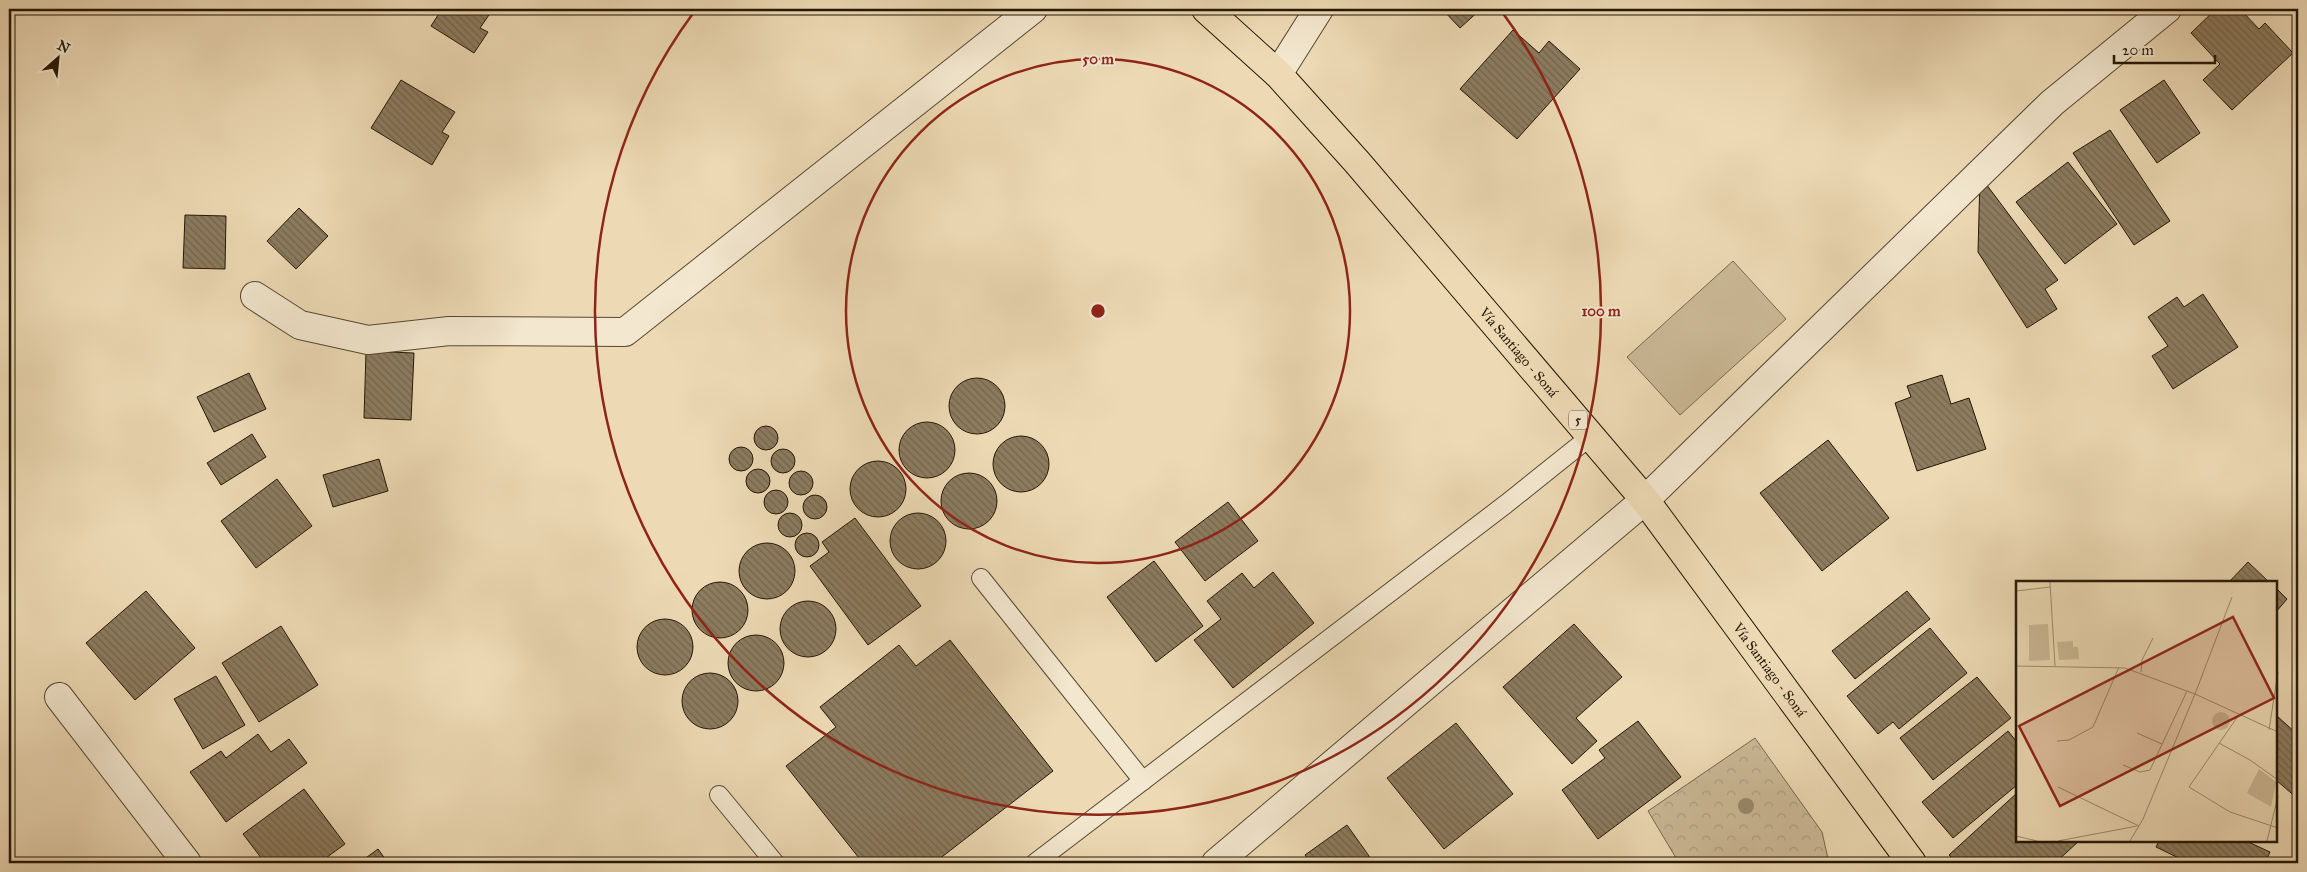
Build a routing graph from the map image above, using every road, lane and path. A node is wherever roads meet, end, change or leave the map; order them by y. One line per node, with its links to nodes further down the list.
1 (1033, 9): 6 (street)
2 (1206, 9): 5 (main road, Vía Santiago - Soná / 5)
3 (1320, 9): 5 (street)
4 (2167, 9): 8 (street)
5 (1278, 74): 7 (main road, Vía Santiago - Soná / 5)
6 (255, 296)
7 (1591, 436): 8 (main road, Vía Santiago - Soná / 5); 11 (lane)
8 (1645, 500): 16 (street); 17 (main road, Vía Santiago - Soná / 5)
9 (981, 578): 11 (lane)
10 (59, 697): 13 (street)
11 (1143, 781): 15 (lane)
12 (719, 795): 14 (lane)
13 (187, 863)
14 (775, 863)
15 (1035, 863)
16 (1216, 863)
17 (1912, 863)

